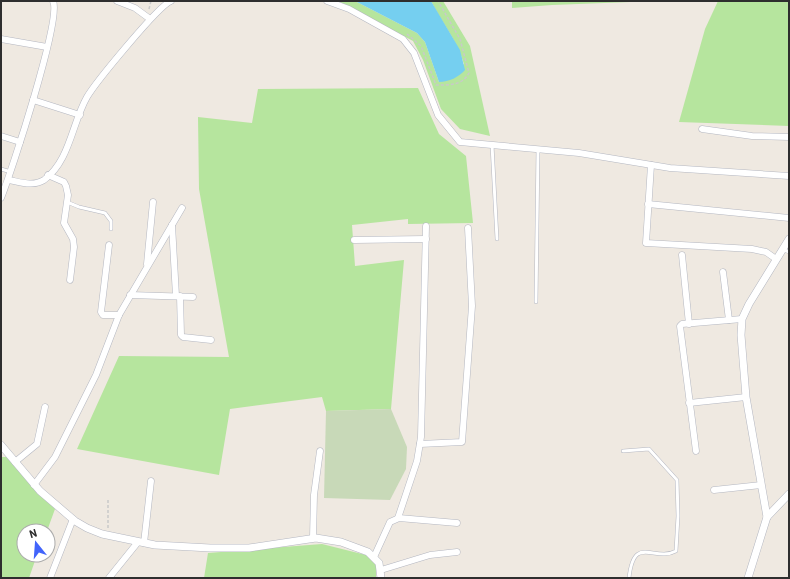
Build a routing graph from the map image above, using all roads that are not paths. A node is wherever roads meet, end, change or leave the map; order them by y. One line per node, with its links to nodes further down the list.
1 (53, 1): 7 (street)
2 (117, 1): 5 (street)
3 (171, 1): 5 (street)
4 (327, 1): 14 (street)
5 (149, 18): 9 (street)
6 (1, 39): 7 (street)
7 (47, 47): 8 (street)
8 (34, 100): 9 (street); 13 (street)
9 (80, 115): 19 (street)
10 (702, 129): 12 (street)
11 (1, 136): 13 (street)
12 (789, 137)
13 (20, 142): 18 (street)
14 (492, 145): 15 (street); 33 (lane)
15 (538, 149): 16 (street); 46 (lane)
16 (651, 165): 20 (street); 25 (street)
17 (1, 169): 18 (lane)
18 (11, 172): 21 (street)
19 (48, 176): 21 (street); 23 (street)
20 (789, 176)
21 (9, 180): 22 (street)
22 (1, 198)
23 (67, 202): 31 (lane); 42 (street)
24 (153, 202): 40 (street)
25 (648, 204): 27 (street); 39 (street)
26 (182, 208): 28 (street)
27 (789, 218)
28 (172, 225): 40 (street); 44 (street)
29 (426, 226): 32 (street)
30 (468, 228): 55 (street)
31 (111, 229)
32 (426, 239): 35 (street); 55 (street)
33 (497, 239)
34 (789, 239): 37 (street)
35 (354, 240)
36 (109, 245): 47 (street)
37 (786, 251): 39 (street)
38 (682, 255): 50 (street)
39 (776, 259): 48 (street)
40 (147, 268): 43 (street)
41 (723, 272): 49 (street)
42 (70, 280)
43 (130, 295): 44 (street); 47 (street)
44 (178, 296): 45 (street); 51 (street)
45 (193, 297)
46 (536, 302)
47 (119, 315): 62 (street)
48 (742, 319): 49 (street); 52 (street)
49 (729, 320): 50 (street)
50 (689, 324): 53 (street)
51 (211, 340)
52 (746, 397): 53 (street); 63 (street)
53 (689, 403): 59 (street)
54 (45, 407): 60 (street)
55 (420, 444): 67 (street)
56 (2, 448): 60 (street)
57 (320, 451): 70 (street)
58 (623, 451): 77 (lane)
59 (696, 451)
60 (15, 462): 62 (street)
61 (150, 481): 71 (street)
62 (34, 484): 68 (street)
63 (761, 485): 64 (street); 66 (street)
64 (714, 490)
65 (789, 494): 66 (street)
66 (767, 517): 78 (street)
67 (398, 518): 69 (street); 73 (street)
68 (73, 519): 71 (street); 75 (street)
69 (457, 523)
70 (313, 538): 71 (street); 73 (street)
71 (141, 542): 76 (street)
72 (457, 552): 74 (street)
73 (374, 557): 74 (street)
74 (381, 574)
75 (50, 578)
76 (109, 578)
77 (629, 578)
78 (748, 578)

